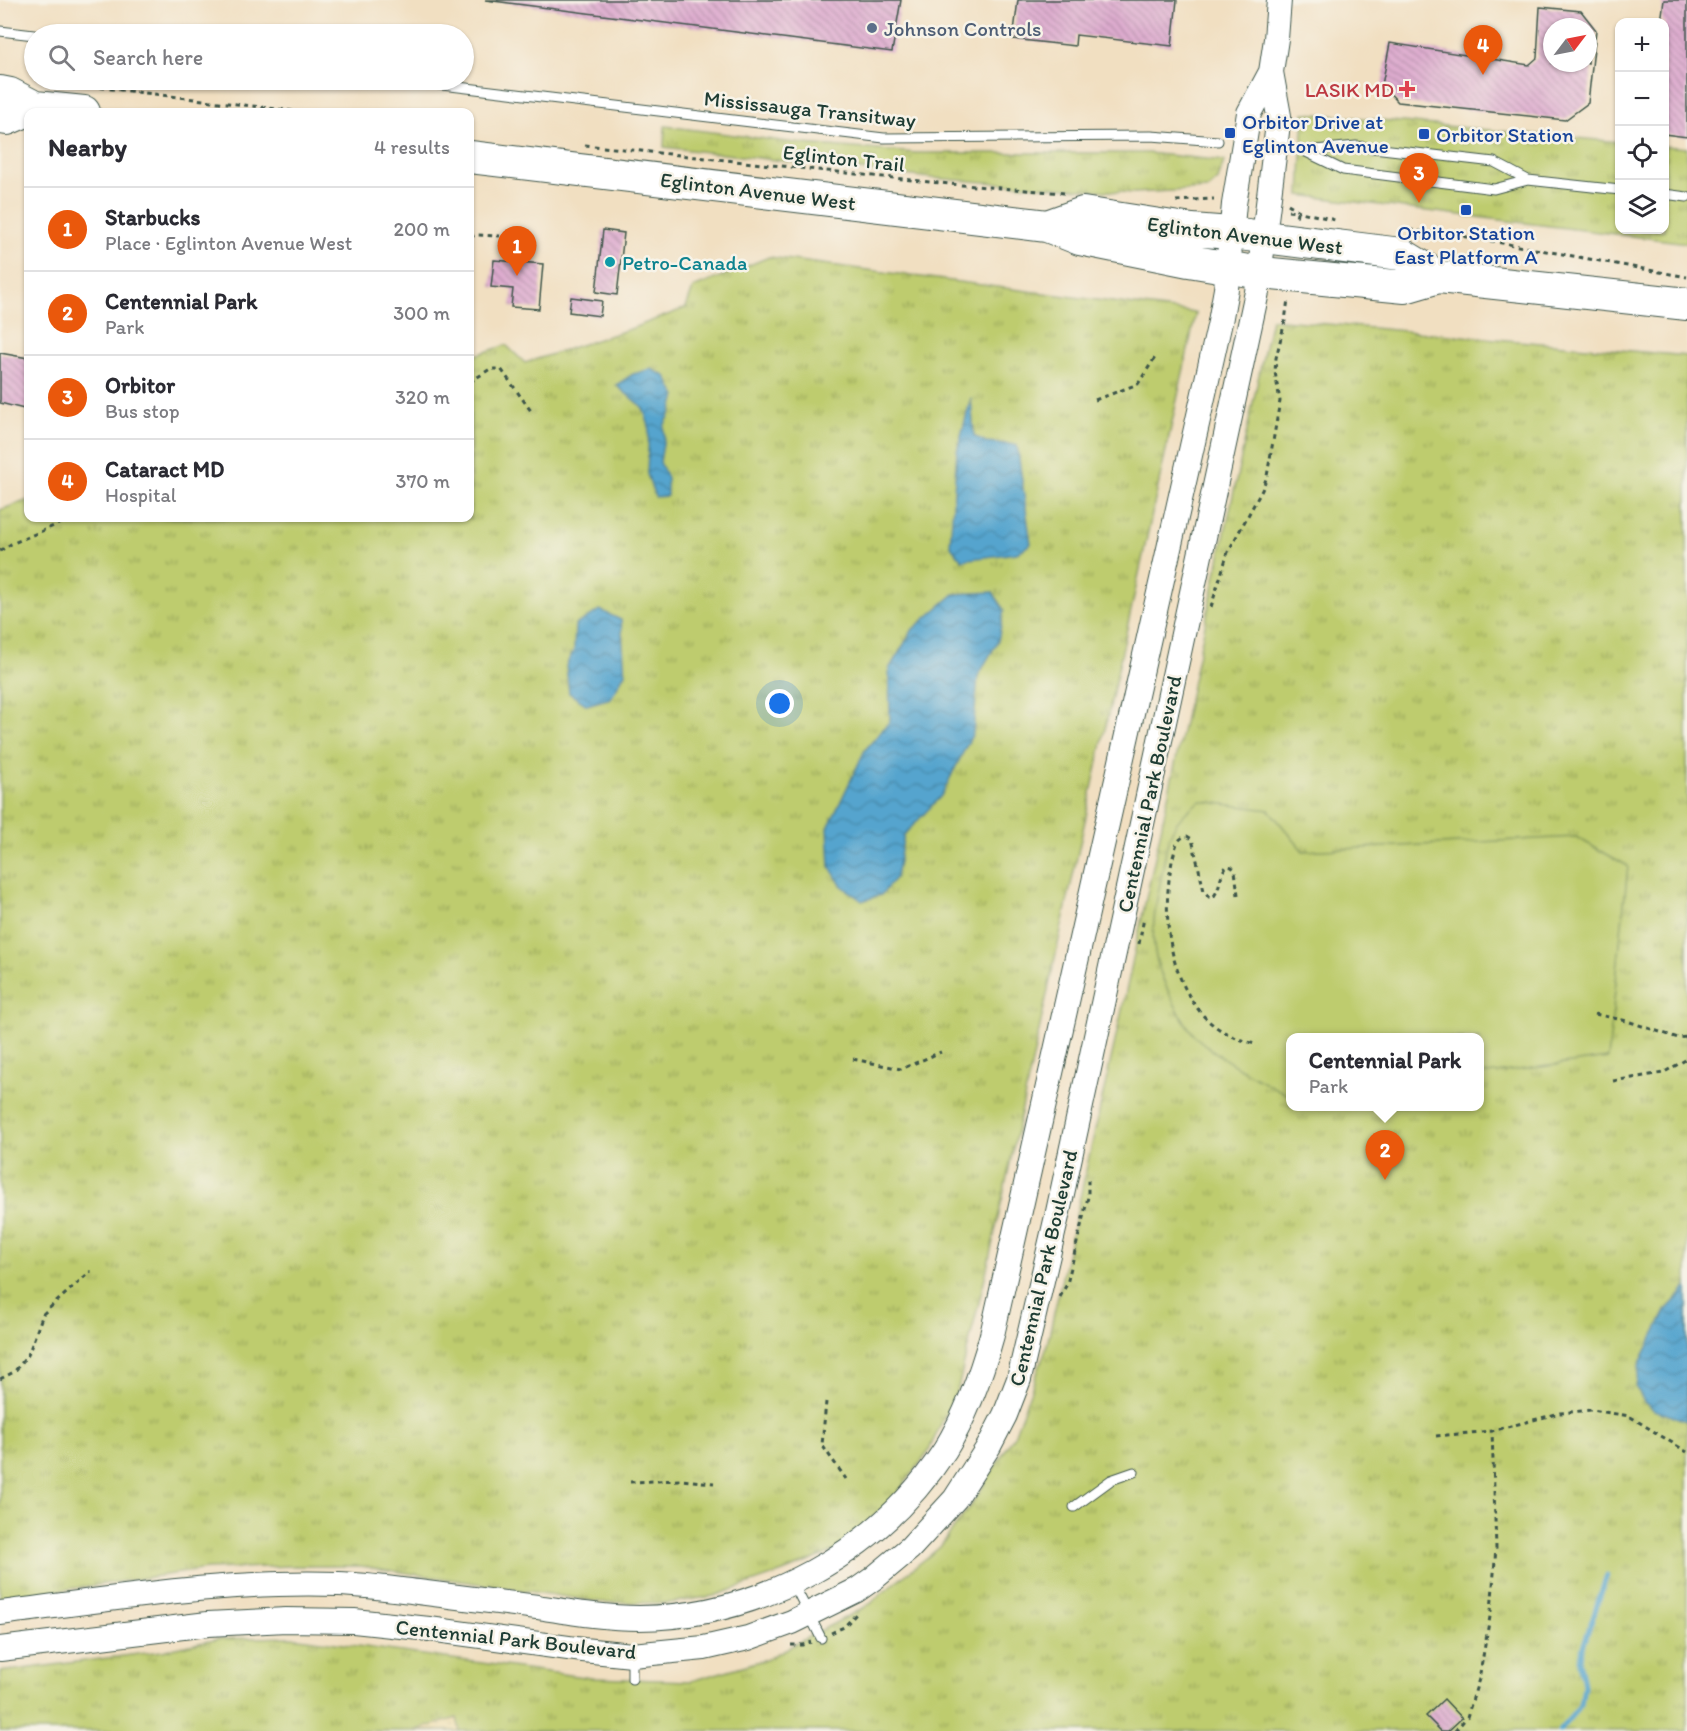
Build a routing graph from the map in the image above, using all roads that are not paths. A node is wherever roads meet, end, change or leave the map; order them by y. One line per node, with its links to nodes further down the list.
1 (1279, 0): 4 (street)
2 (0, 31): 3 (lane)
3 (24, 34)
4 (1270, 72): 16 (street, Centennial Park Boulevard); 17 (street, Centennial Park Boulevard)
5 (474, 89): 10 (lane, Mississauga Transitway)
6 (0, 92): 7 (main road)
7 (35, 93): 8 (main road); 9 (main road)
8 (74, 108)
9 (0, 118)
10 (1218, 141)
11 (474, 157): 16 (main road, Eglinton Avenue West)
12 (1528, 180): 12 (lane); 13 (lane)
13 (1615, 189)
14 (1669, 195): 15 (lane)
15 (1687, 197)
16 (1230, 250): 17 (main road, Eglinton Avenue West); 19 (street, Centennial Park Boulevard)
17 (1263, 254): 18 (main road, Eglinton Avenue West); 20 (street, Centennial Park Boulevard)
18 (1687, 304)
19 (1053, 1062): 20 (street); 23 (street, Centennial Park Boulevard)
20 (1089, 1068): 25 (street, Centennial Park Boulevard)
21 (1134, 1472): 22 (lane)
22 (1074, 1507)
23 (793, 1583): 24 (street, Centennial Park Boulevard); 25 (lane)
24 (0, 1613)
25 (809, 1615): 26 (lane); 28 (street, Centennial Park Boulevard)
26 (821, 1638)
27 (0, 1649): 28 (street, Centennial Park Boulevard)
28 (632, 1654): 29 (lane)
29 (632, 1679)

